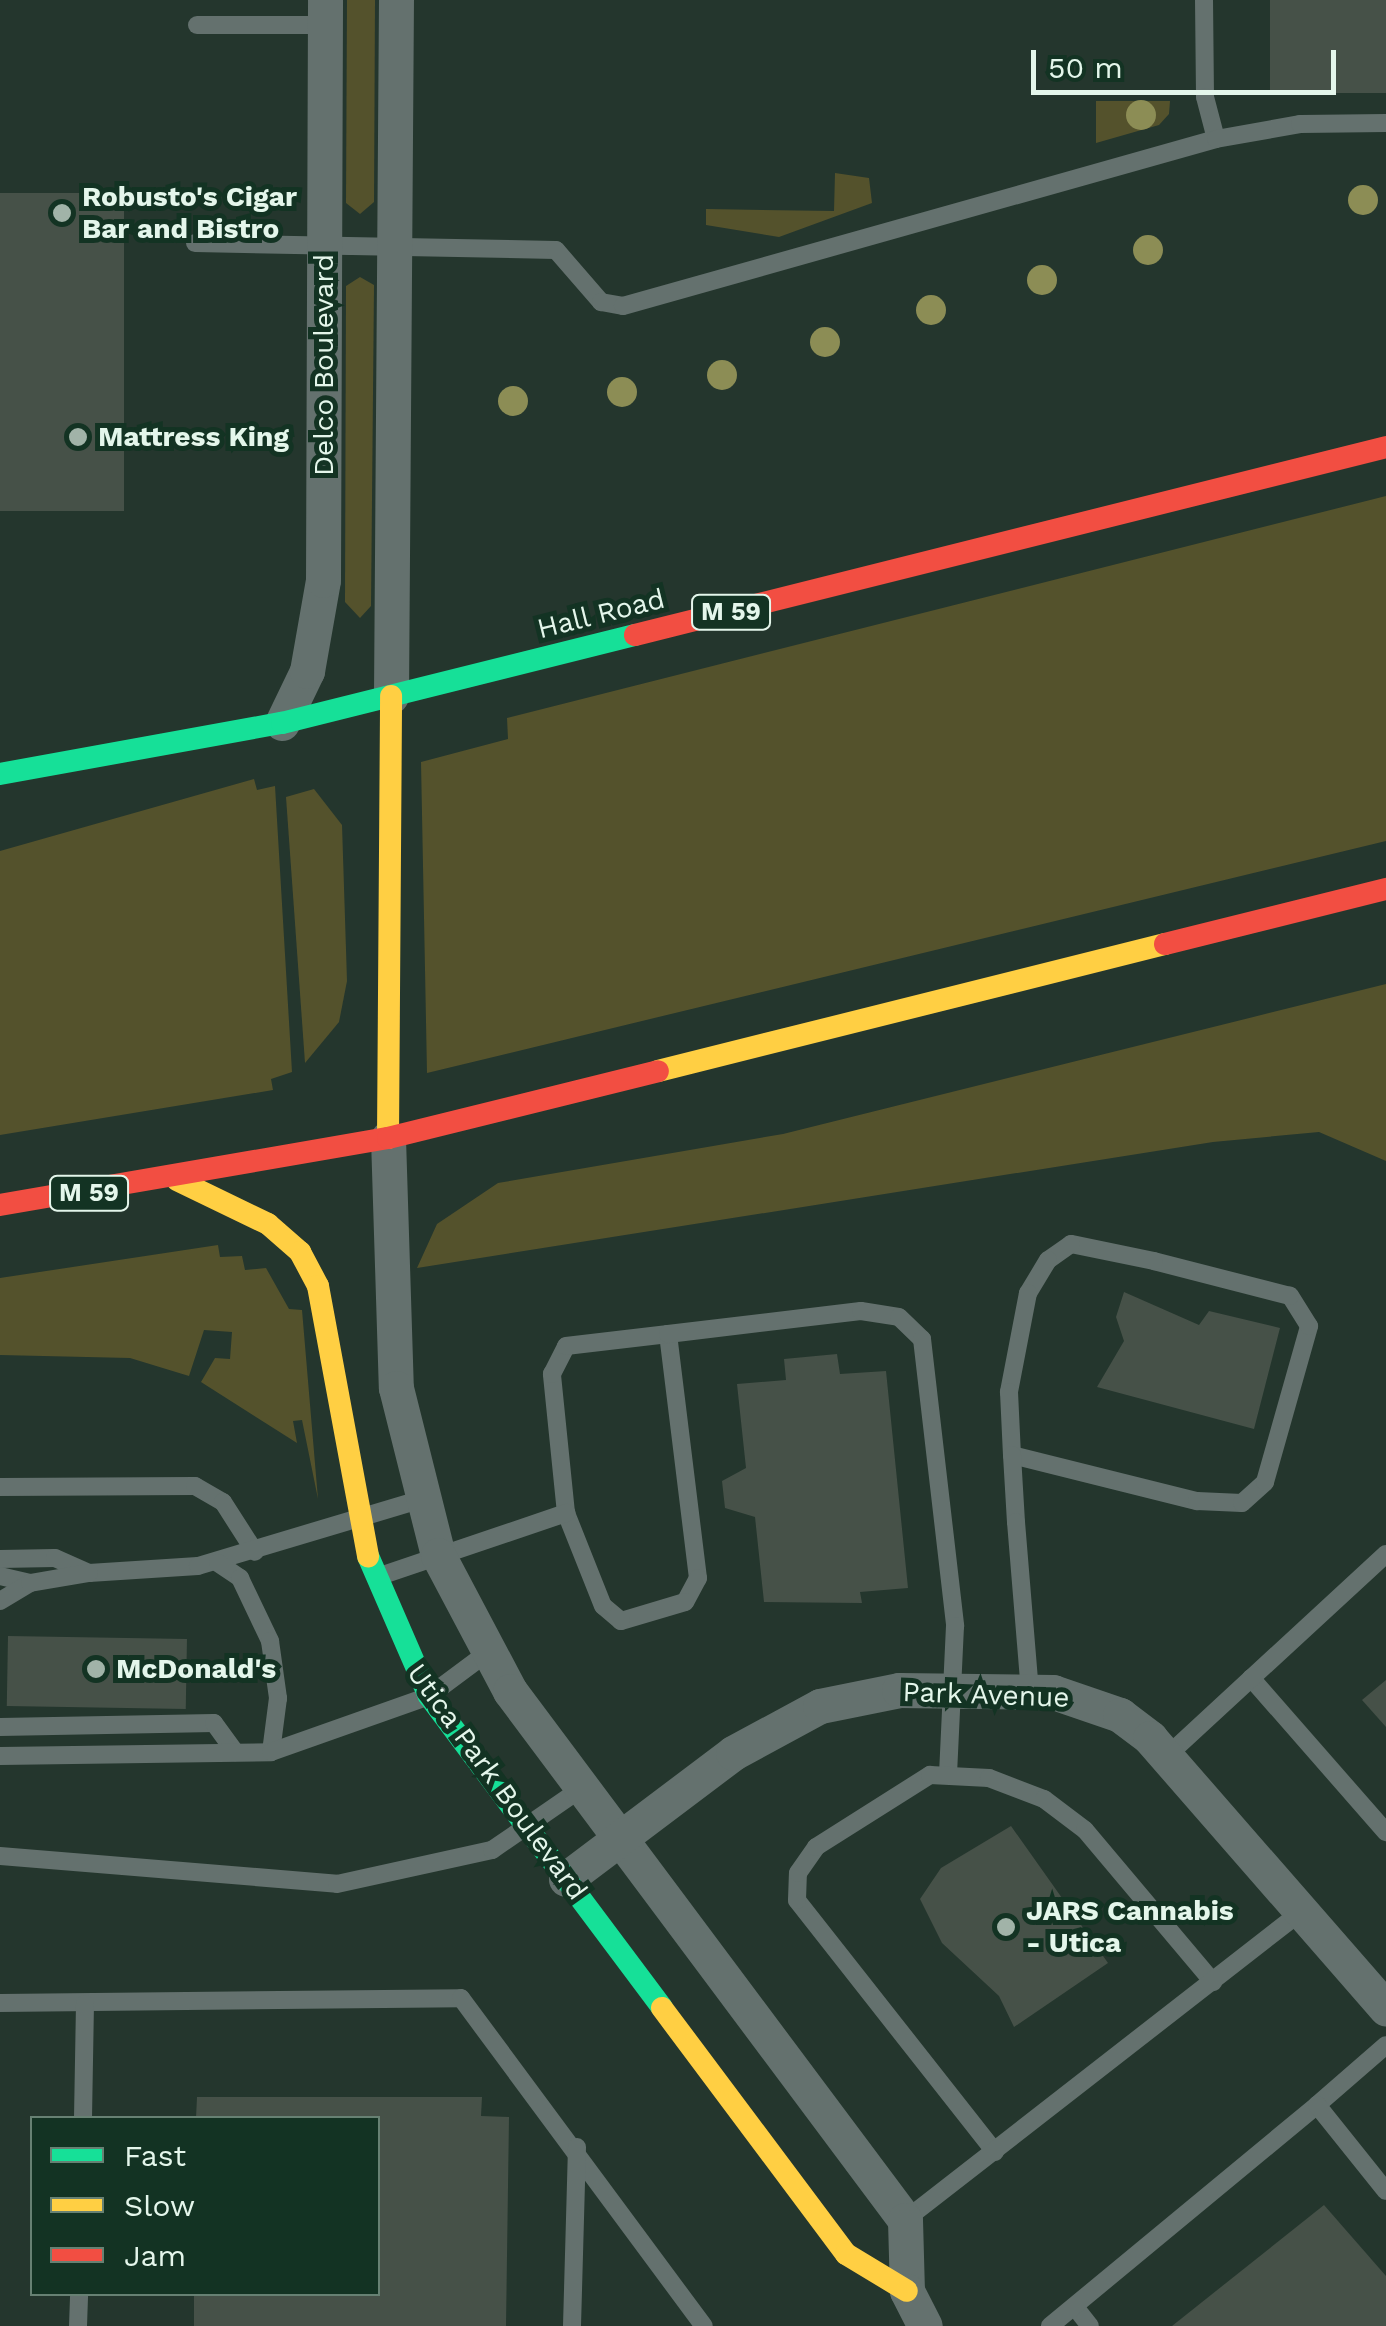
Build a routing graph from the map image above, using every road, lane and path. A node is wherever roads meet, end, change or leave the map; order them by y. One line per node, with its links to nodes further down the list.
1 (396, 0): 9 (street)
2 (1204, 0): 6 (lane)
3 (325, 13): 4 (lane); 8 (street, Delco Boulevard)
4 (196, 25)
5 (1386, 124): 6 (lane)
6 (1216, 139): 9 (lane)
7 (195, 243): 8 (lane)
8 (325, 244): 9 (lane); 12 (street, Delco Boulevard)
9 (395, 245): 11 (street)
10 (1386, 447): 11 (main road, Hall Road / M 59)
11 (391, 696): 12 (main road, Hall Road / M 59); 15 (main road)
12 (282, 723): 13 (main road, Hall Road / M 59)
13 (0, 774)
14 (1386, 889): 15 (main road, M 59)
15 (388, 1138): 16 (main road, M 59); 21 (street)
16 (177, 1180): 17 (main road, M 59); 23 (main road, Utica Park Boulevard)
17 (0, 1205)
18 (668, 1334): 22 (lane); 22 (lane); 36 (lane)
19 (1012, 1455): 19 (lane); 37 (lane)
20 (0, 1487): 24 (lane)
21 (420, 1500): 23 (lane); 26 (street)
22 (566, 1514): 26 (lane)
23 (356, 1520): 24 (lane); 31 (main road, Utica Park Boulevard)
24 (255, 1552): 28 (lane)
25 (1386, 1554): 35 (lane)
26 (438, 1555): 31 (lane); 34 (street)
27 (0, 1558): 29 (lane)
28 (218, 1563): 29 (lane); 41 (lane)
29 (88, 1573): 32 (lane)
30 (0, 1576): 32 (lane)
31 (375, 1577): 38 (main road, Utica Park Boulevard)
32 (30, 1584): 33 (lane)
33 (0, 1600)
34 (487, 1653): 38 (lane); 45 (street)
35 (1251, 1678): 43 (lane); 47 (lane)
36 (956, 1689): 37 (street, Park Avenue); 44 (lane); 48 (street, Park Avenue)
37 (1030, 1691): 43 (street, Park Avenue)
38 (428, 1696): 41 (lane); 46 (main road, Utica Park Boulevard)
39 (0, 1727): 40 (lane)
40 (235, 1752): 41 (lane); 42 (lane)
41 (271, 1752)
42 (0, 1756)
43 (1167, 1756): 51 (street, Park Avenue)
44 (948, 1772): 52 (lane); 60 (lane)
45 (582, 1788): 46 (lane); 48 (street)
46 (528, 1831): 49 (lane); 50 (main road, Utica Park Boulevard)
47 (1386, 1832)
48 (620, 1839): 50 (street, Park Avenue); 62 (street)
49 (0, 1856)
50 (566, 1879): 63 (main road, Utica Park Boulevard)
51 (1302, 1911): 52 (lane); 53 (street, Park Avenue)
52 (1212, 1982): 60 (lane)
53 (1384, 2002)
54 (0, 2003): 55 (lane)
55 (85, 2004): 58 (lane); 59 (lane)
56 (1386, 2045): 57 (lane)
57 (1317, 2105): 61 (lane); 65 (lane)
58 (82, 2116)
59 (577, 2147): 67 (lane); 68 (lane)
60 (995, 2152): 62 (lane)
61 (1386, 2191)
62 (906, 2220): 63 (street)
63 (908, 2292): 69 (street)
64 (79, 2296): 66 (lane)
65 (1075, 2308): 70 (lane); 71 (lane)
66 (78, 2326)
67 (572, 2326)
68 (704, 2326)
69 (925, 2326)
70 (1050, 2326)
71 (1090, 2326)

